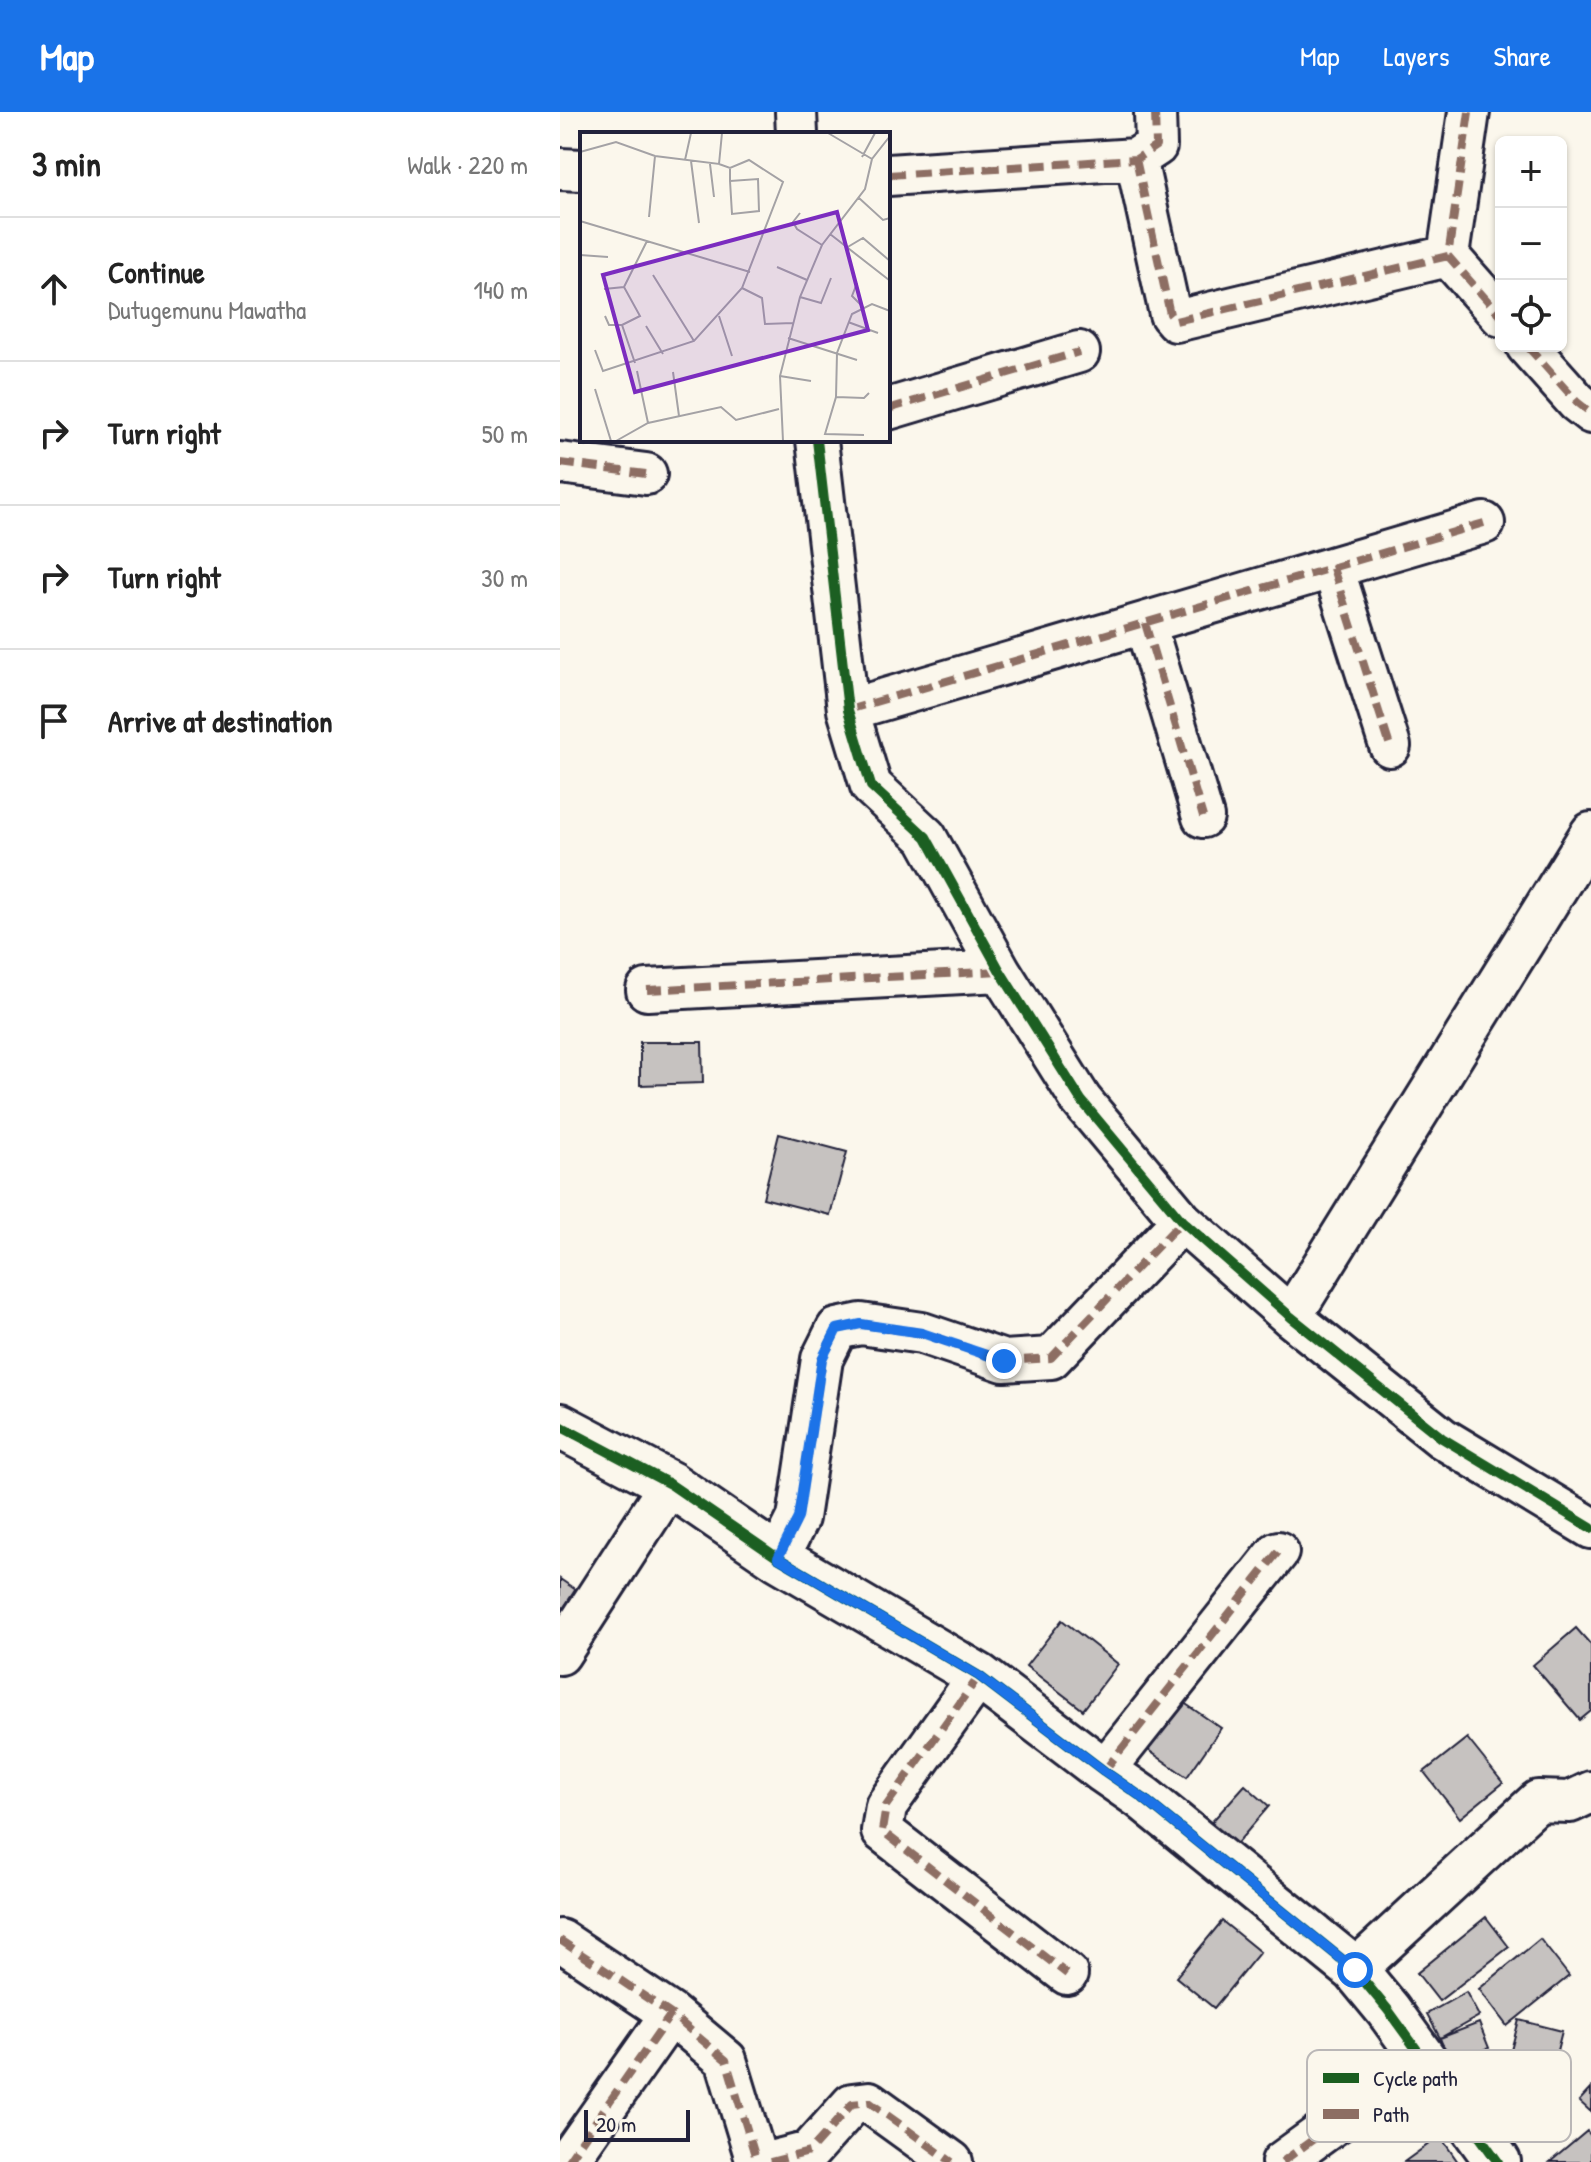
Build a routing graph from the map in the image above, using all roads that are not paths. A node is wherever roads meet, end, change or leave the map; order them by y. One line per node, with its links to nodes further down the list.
1 (796, 112): 4 (street)
2 (1155, 112): 5 (street)
3 (1469, 112): 9 (street)
4 (797, 132)
5 (1136, 159): 8 (street); 9 (street)
6 (560, 169): 7 (street)
7 (580, 170)
8 (890, 175)
9 (1448, 256): 10 (street)
10 (1495, 309)
11 (1079, 352): 13 (street)
12 (1532, 352): 14 (street)
13 (890, 408)
14 (1591, 413)
15 (817, 442): 21 (street)
16 (560, 463): 17 (street)
17 (646, 474)
18 (1484, 523): 19 (street)
19 (1333, 568): 20 (street); 22 (street)
20 (1145, 623): 21 (street); 23 (street)
21 (848, 710): 25 (street)
22 (1390, 746)
23 (1203, 817)
24 (1591, 833): 28 (street)
25 (1000, 971): 26 (street); 27 (street)
26 (647, 990)
27 (1182, 1221): 28 (street); 33 (street)
28 (1291, 1317): 31 (street)
29 (560, 1426): 30 (street)
30 (670, 1484): 33 (street); 34 (street)
31 (1591, 1528)
32 (1278, 1552): 36 (street)
33 (778, 1558): 35 (street)
34 (560, 1654)
35 (979, 1676): 36 (street); 40 (street)
36 (1104, 1771): 39 (street)
37 (1591, 1792): 39 (street)
38 (560, 1940): 41 (street)
39 (1355, 1970): 42 (street)
40 (1067, 1974)
41 (671, 2014): 45 (street); 46 (street)
42 (1417, 2050)
43 (1310, 2142): 49 (street)
44 (1484, 2142): 50 (street)
45 (567, 2162)
46 (757, 2162)
47 (770, 2162): 48 (street)
48 (952, 2162)
49 (1282, 2162)
50 (1498, 2162)

